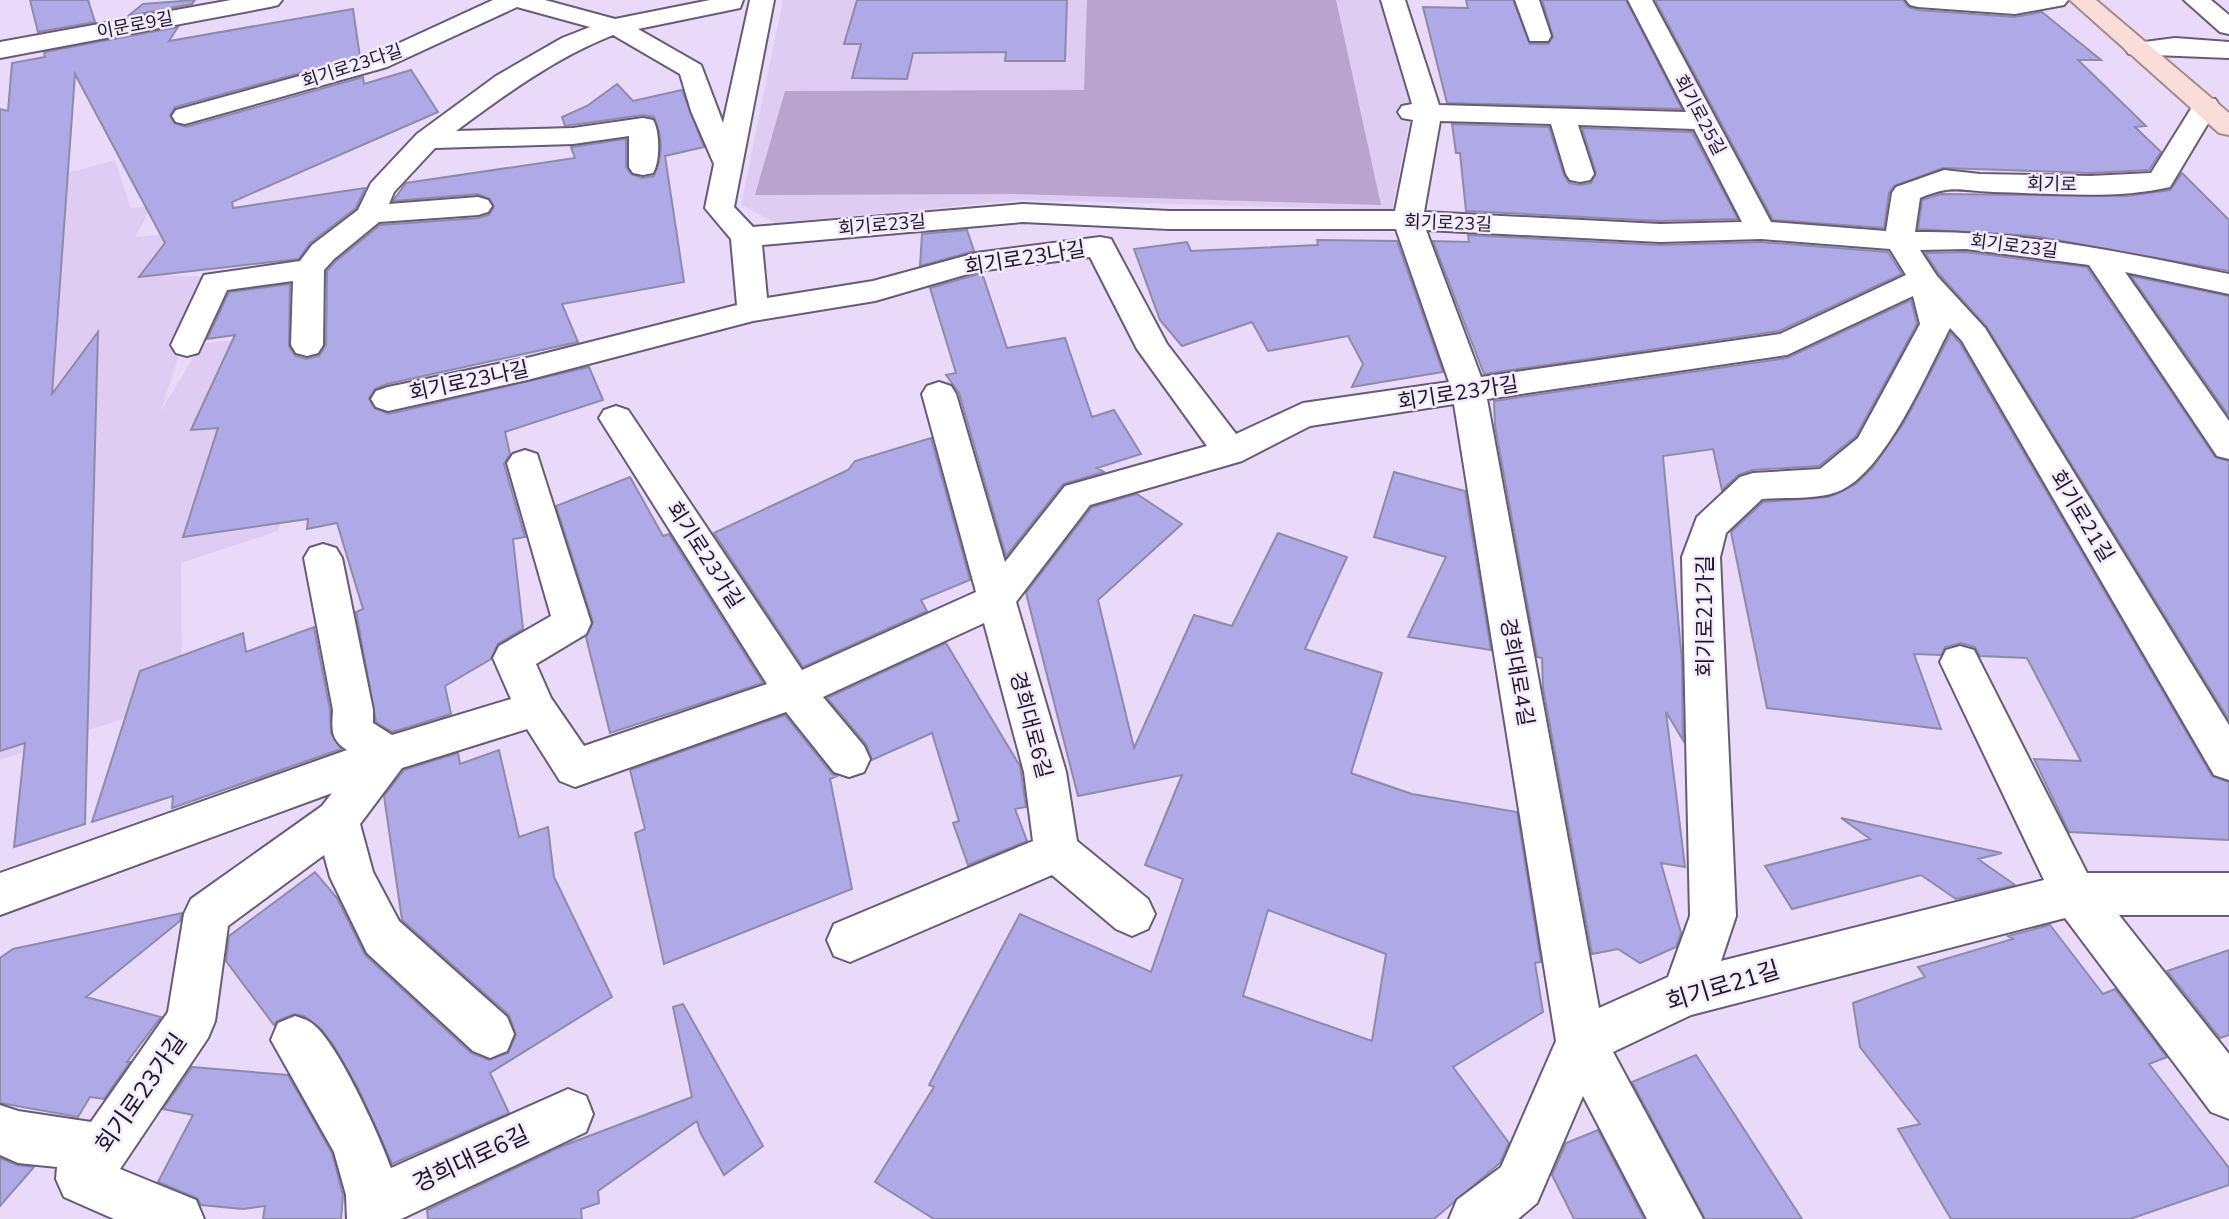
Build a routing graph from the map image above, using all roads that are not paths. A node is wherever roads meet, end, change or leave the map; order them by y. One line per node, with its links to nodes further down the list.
1 (270, 0): 16 (street, 이문로9길)
2 (515, 0): 12 (street, 회기로23다길); 20 (street, 회기로23다길)
3 (731, 0): 12 (street, 회기로23다길)
4 (762, 0): 25 (street)
5 (1393, 0): 19 (street)
6 (1527, 0): 14 (street)
7 (1640, 0): 22 (street, 회기로25길)
8 (1917, 0): 9 (street)
9 (2056, 0)
10 (2082, 0): 15 (main road)
11 (2196, 0): 13 (street)
12 (615, 26): 24 (street, 회기로23다길); 25 (street)
13 (2229, 27)
14 (1539, 36)
15 (2138, 49): 17 (street); 18 (main road)
16 (0, 50)
17 (2229, 50)
18 (2206, 105): 23 (main road); 34 (street, 회기로)
19 (1420, 112): 21 (street); 31 (street)
20 (185, 116)
21 (1562, 117): 22 (street); 27 (street)
22 (1703, 121): 32 (street, 회기로25길)
23 (2229, 127)
24 (427, 140): 26 (street); 29 (street, 회기로23다길)
25 (729, 166): 33 (street)
26 (643, 167)
27 (1580, 174)
28 (478, 206): 29 (street)
29 (371, 214): 37 (street, 회기로23다길)
30 (1170, 219): 31 (street, 회기로23길); 33 (street, 회기로23길); 35 (street)
31 (1408, 220): 32 (street, 회기로23길); 43 (street, 경희대로4길)
32 (1761, 230): 34 (street, 회기로23길)
33 (746, 237): 40 (street)
34 (1899, 241): 36 (street, 회기로23길); 38 (street)
35 (1100, 246): 40 (street, 회기로23나길); 48 (street, 회기로23나길)
36 (2099, 257): 39 (street, 회기로23길); 47 (street)
37 (309, 269): 41 (street); 42 (street)
38 (1924, 279): 43 (street, 회기로23가길); 57 (street, 회기로21길); 65 (street, 회기로21가길)
39 (2229, 284)
40 (753, 311): 45 (street, 회기로23나길)
41 (187, 345)
42 (307, 345)
43 (1469, 391): 48 (street, 회기로23가길); 68 (street, 경희대로4길)
44 (939, 394): 51 (street)
45 (388, 398)
46 (616, 418): 53 (street, 회기로23가길)
47 (2229, 447)
48 (1230, 452): 51 (street, 회기로23가길)
49 (525, 463): 54 (street, 회기로23가길)
50 (323, 558): 55 (street)
51 (996, 600): 53 (street, 회기로23가길); 59 (street, 경희대로6길)
52 (1960, 662): 61 (street)
53 (794, 692): 54 (street, 회기로23가길); 56 (street, 회기로23가길)
54 (536, 709): 55 (street)
55 (388, 754): 58 (street, 회기로23가길); 60 (street)
56 (849, 759)
57 (2229, 762)
58 (337, 820): 66 (street); 72 (street, 회기로23가길)
59 (1057, 852): 63 (street); 64 (street)
60 (0, 894)
61 (2074, 894): 62 (street, 회기로21길); 65 (street, 회기로21길); 69 (street)
62 (2229, 894)
63 (1132, 914)
64 (850, 940)
65 (1686, 993): 68 (street, 회기로21길)
66 (490, 1034)
67 (295, 1040): 73 (street, 경희대로6길)
68 (1581, 1042): 75 (street); 76 (street, 경희대로4길)
69 (2229, 1094)
70 (568, 1114): 73 (street, 경희대로6길)
71 (0, 1130): 72 (street, 회기로23가길)
72 (82, 1179): 74 (street, 회기로23가길)
73 (374, 1211)
74 (177, 1219)
75 (1476, 1219)
76 (1676, 1219)

